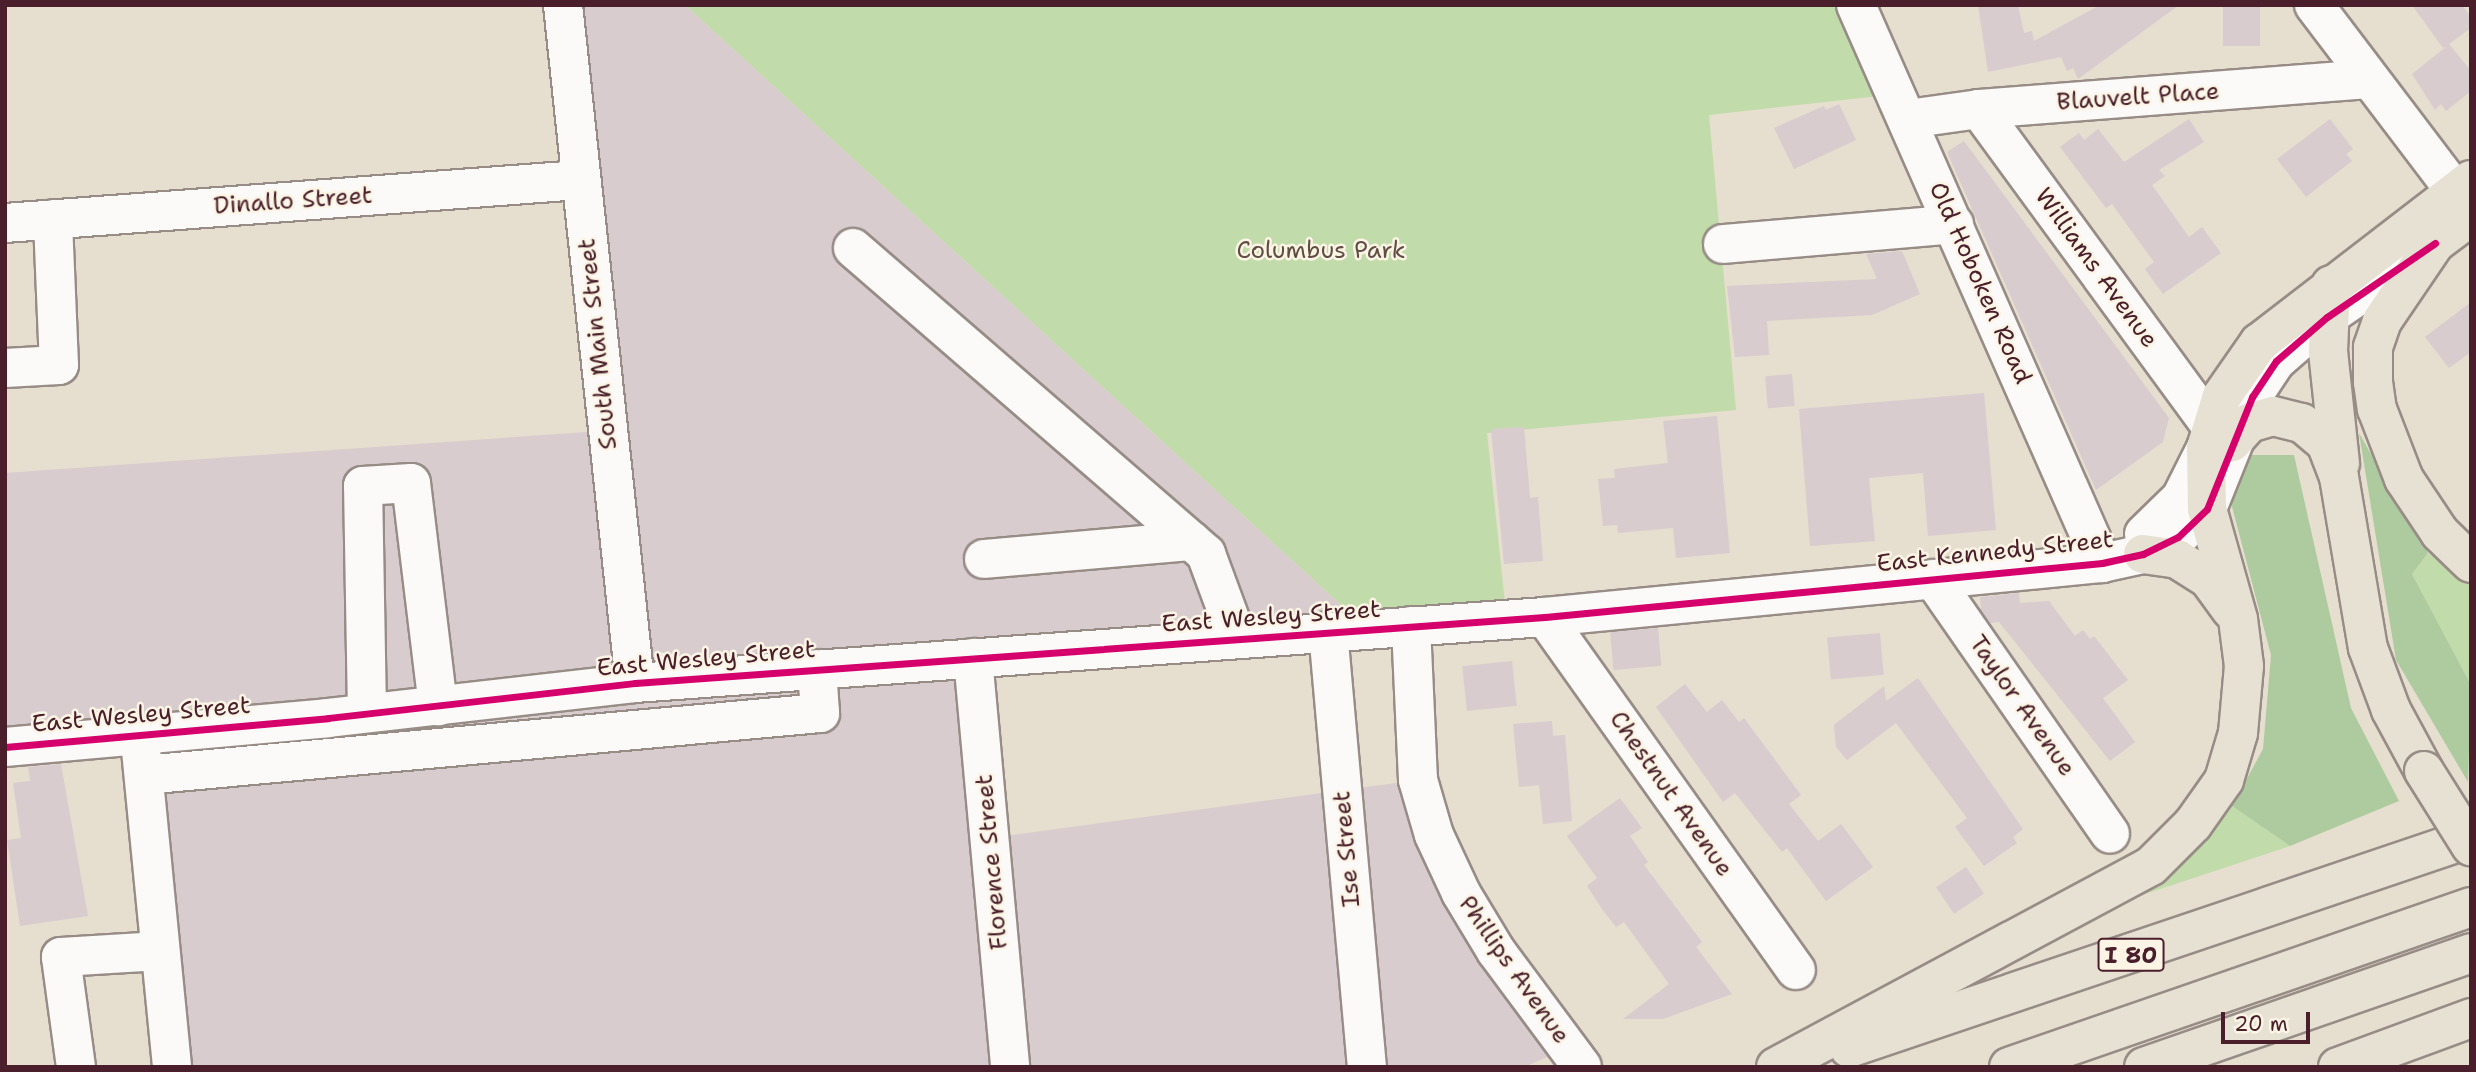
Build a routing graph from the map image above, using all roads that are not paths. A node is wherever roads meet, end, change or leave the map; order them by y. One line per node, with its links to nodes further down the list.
1 (563, 5): 7 (street, South Main Street)
2 (1856, 5): 6 (street, Old Hoboken Road)
3 (2314, 5): 4 (street)
4 (2368, 79): 5 (street, Blauvelt Place); 8 (street)
5 (1979, 109): 6 (street, Blauvelt Place); 17 (street, Williams Avenue)
6 (1908, 119): 11 (street, Old Hoboken Road)
7 (580, 180): 9 (street, Dinallo Street); 33 (street, South Main Street)
8 (2466, 196): 12 (main road, East Kennedy Street); 15 (main road, East Kennedy Street)
9 (53, 219): 10 (street, Dinallo Street); 16 (street)
10 (5, 223)
11 (1954, 224): 13 (street); 23 (street, Old Hoboken Road)
12 (2435, 243): 15 (street, East Kennedy Street); 24 (main road)
13 (1723, 244)
14 (853, 248): 20 (street)
15 (2329, 301): 17 (street, East Kennedy Street); 18 (main road)
16 (5, 368)
17 (2217, 439): 18 (main road); 19 (street, East Kennedy Street); 23 (street, East Kennedy Street)
18 (2344, 500): 41 (main road, bridge)
19 (2207, 509): 21 (street, East Kennedy Street); 27 (main road)
20 (1191, 541): 22 (street); 30 (street)
21 (2143, 554): 23 (street, East Kennedy Street); 27 (main road)
22 (984, 559)
23 (2102, 563): 25 (street, East Kennedy Street)
24 (2471, 563)
25 (1933, 579): 26 (street, East Kennedy Street); 39 (street, Taylor Avenue)
26 (1545, 617): 28 (street, East Kennedy Street); 45 (street, Chestnut Avenue)
27 (2238, 619): 53 (main road)
28 (1411, 626): 29 (street, East Wesley Street); 47 (street, Phillips Avenue)
29 (1328, 631): 30 (street, East Wesley Street); 52 (street, Ise Street)
30 (1237, 638): 31 (street, East Wesley Street)
31 (965, 658): 32 (street, East Wesley Street); 50 (street); 51 (street, Florence Street)
32 (817, 669): 33 (street, East Wesley Street); 38 (street)
33 (635, 683): 34 (street, East Wesley Street)
34 (438, 706): 35 (street, East Wesley Street); 35 (street)
35 (368, 713): 36 (street, East Wesley Street)
36 (139, 734): 37 (street, East Wesley Street); 38 (street)
37 (5, 747)
38 (144, 775): 43 (street)
39 (2110, 834)
40 (2471, 838): 54 (main road, I 80)
41 (2471, 845)
42 (2471, 907): 55 (main road)
43 (160, 951): 48 (street); 49 (street)
44 (2471, 953): 56 (main road)
45 (1796, 970)
46 (2471, 1018): 57 (main road)
47 (1575, 1057)
48 (76, 1067)
49 (172, 1067)
50 (991, 1067)
51 (1010, 1067)
52 (1367, 1067)
53 (1776, 1067)
54 (1790, 1067)
55 (2009, 1067)
56 (2144, 1067)
57 (2338, 1067)

